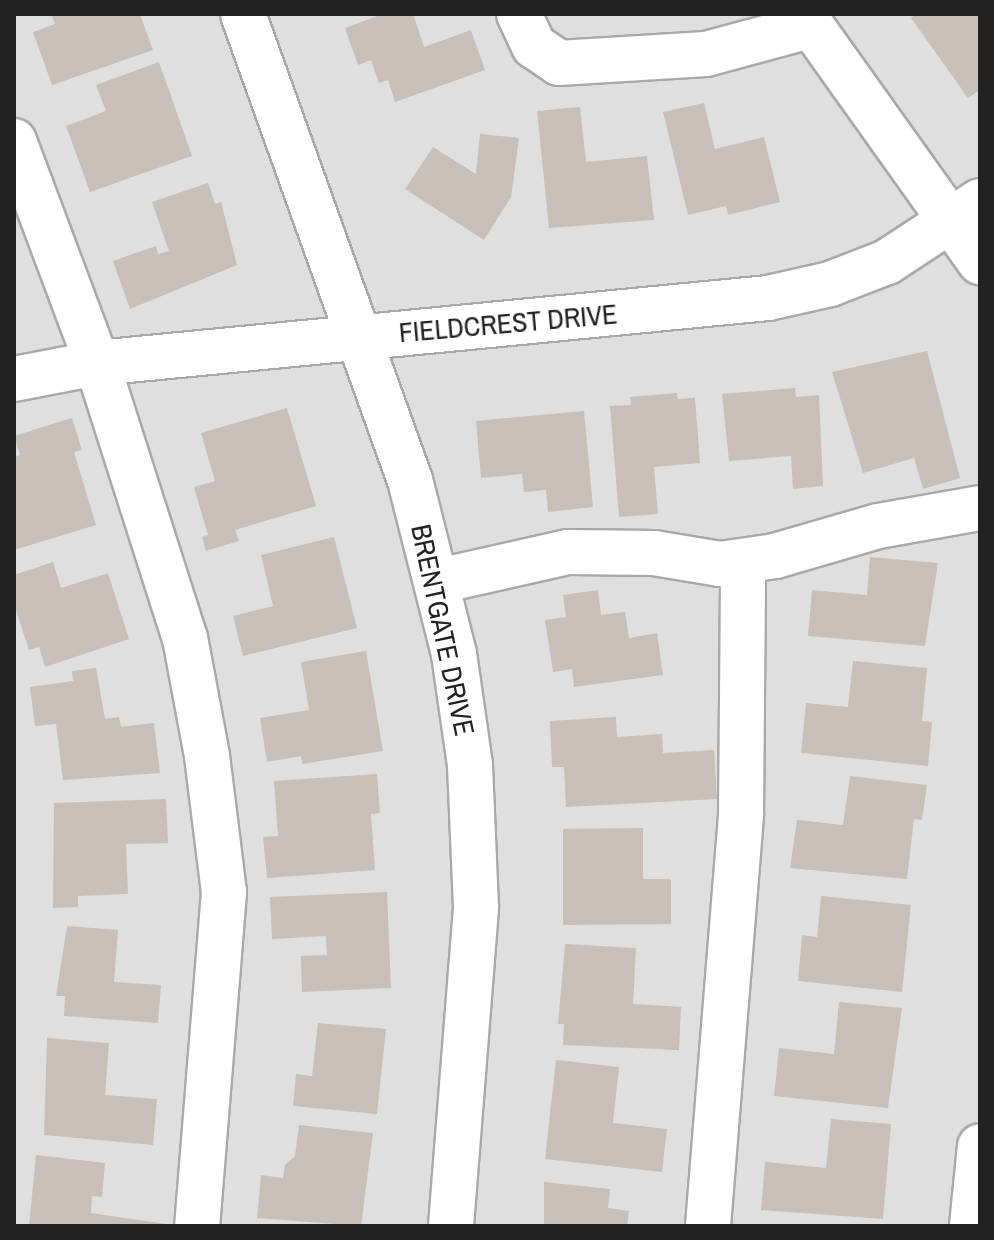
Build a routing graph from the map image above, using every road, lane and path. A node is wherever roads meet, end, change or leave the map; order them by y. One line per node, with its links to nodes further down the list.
1 (243, 14): 7 (street, BRENTGATE DRIVE)
2 (519, 14): 3 (street)
3 (806, 20): 5 (street)
4 (14, 141): 8 (street)
5 (966, 210): 6 (street); 7 (street, FIELDCREST DRIVE)
6 (980, 262)
7 (357, 337): 8 (street, FIELDCREST DRIVE); 12 (street, BRENTGATE DRIVE)
8 (97, 363): 9 (street, FIELDCREST DRIVE); 14 (street)
9 (14, 379)
10 (980, 508): 11 (street)
11 (743, 561): 12 (street); 16 (street)
12 (439, 581): 15 (street, BRENTGATE DRIVE)
13 (980, 1146): 17 (street)
14 (197, 1226)
15 (451, 1226)
16 (708, 1226)
17 (972, 1226)

